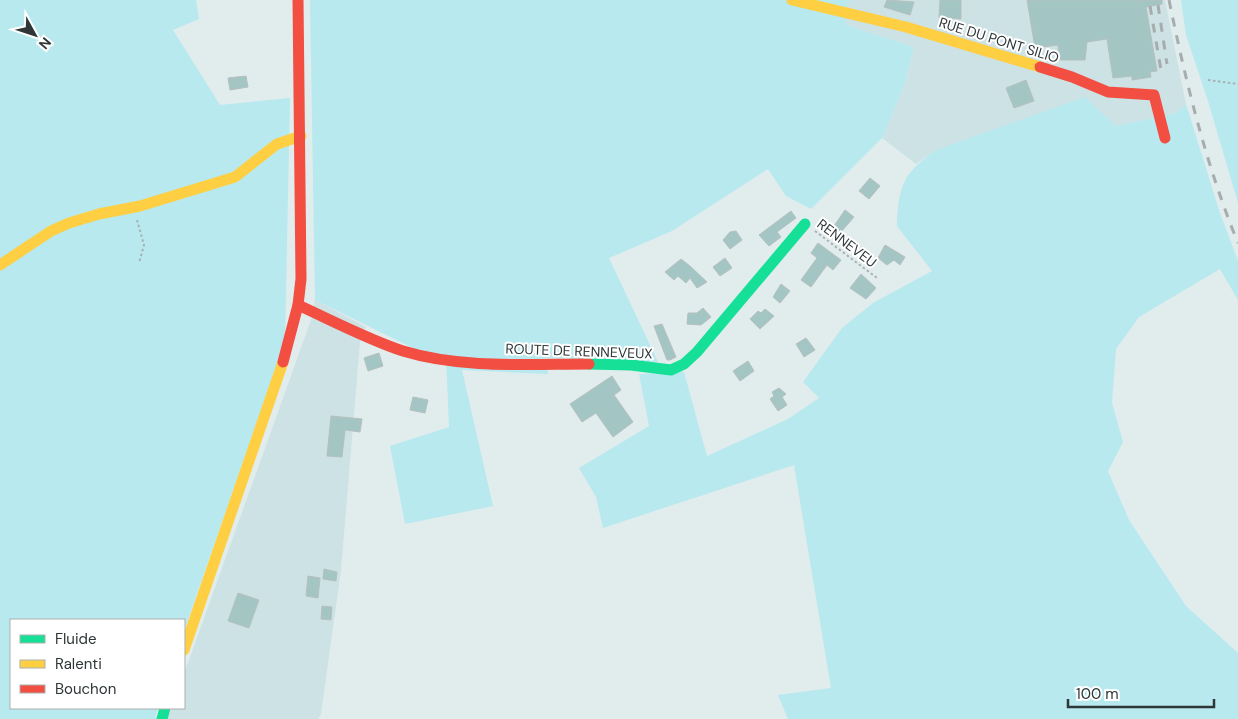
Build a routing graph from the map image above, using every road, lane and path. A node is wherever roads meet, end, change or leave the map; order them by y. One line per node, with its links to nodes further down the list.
1 (298, 0): 5 (street)
2 (792, 0): 6 (street, RUE DU PONT SILIO)
3 (1208, 80): 4 (path)
4 (1238, 84)
5 (301, 136): 7 (street); 12 (street)
6 (1165, 138)
7 (134, 208): 9 (path); 10 (street)
8 (805, 224): 11 (path, RENNEVEU); 12 (street, ROUTE DE RENNEVEUX)
9 (139, 263)
10 (0, 264)
11 (877, 278)
12 (298, 305): 13 (street)
13 (185, 647)

